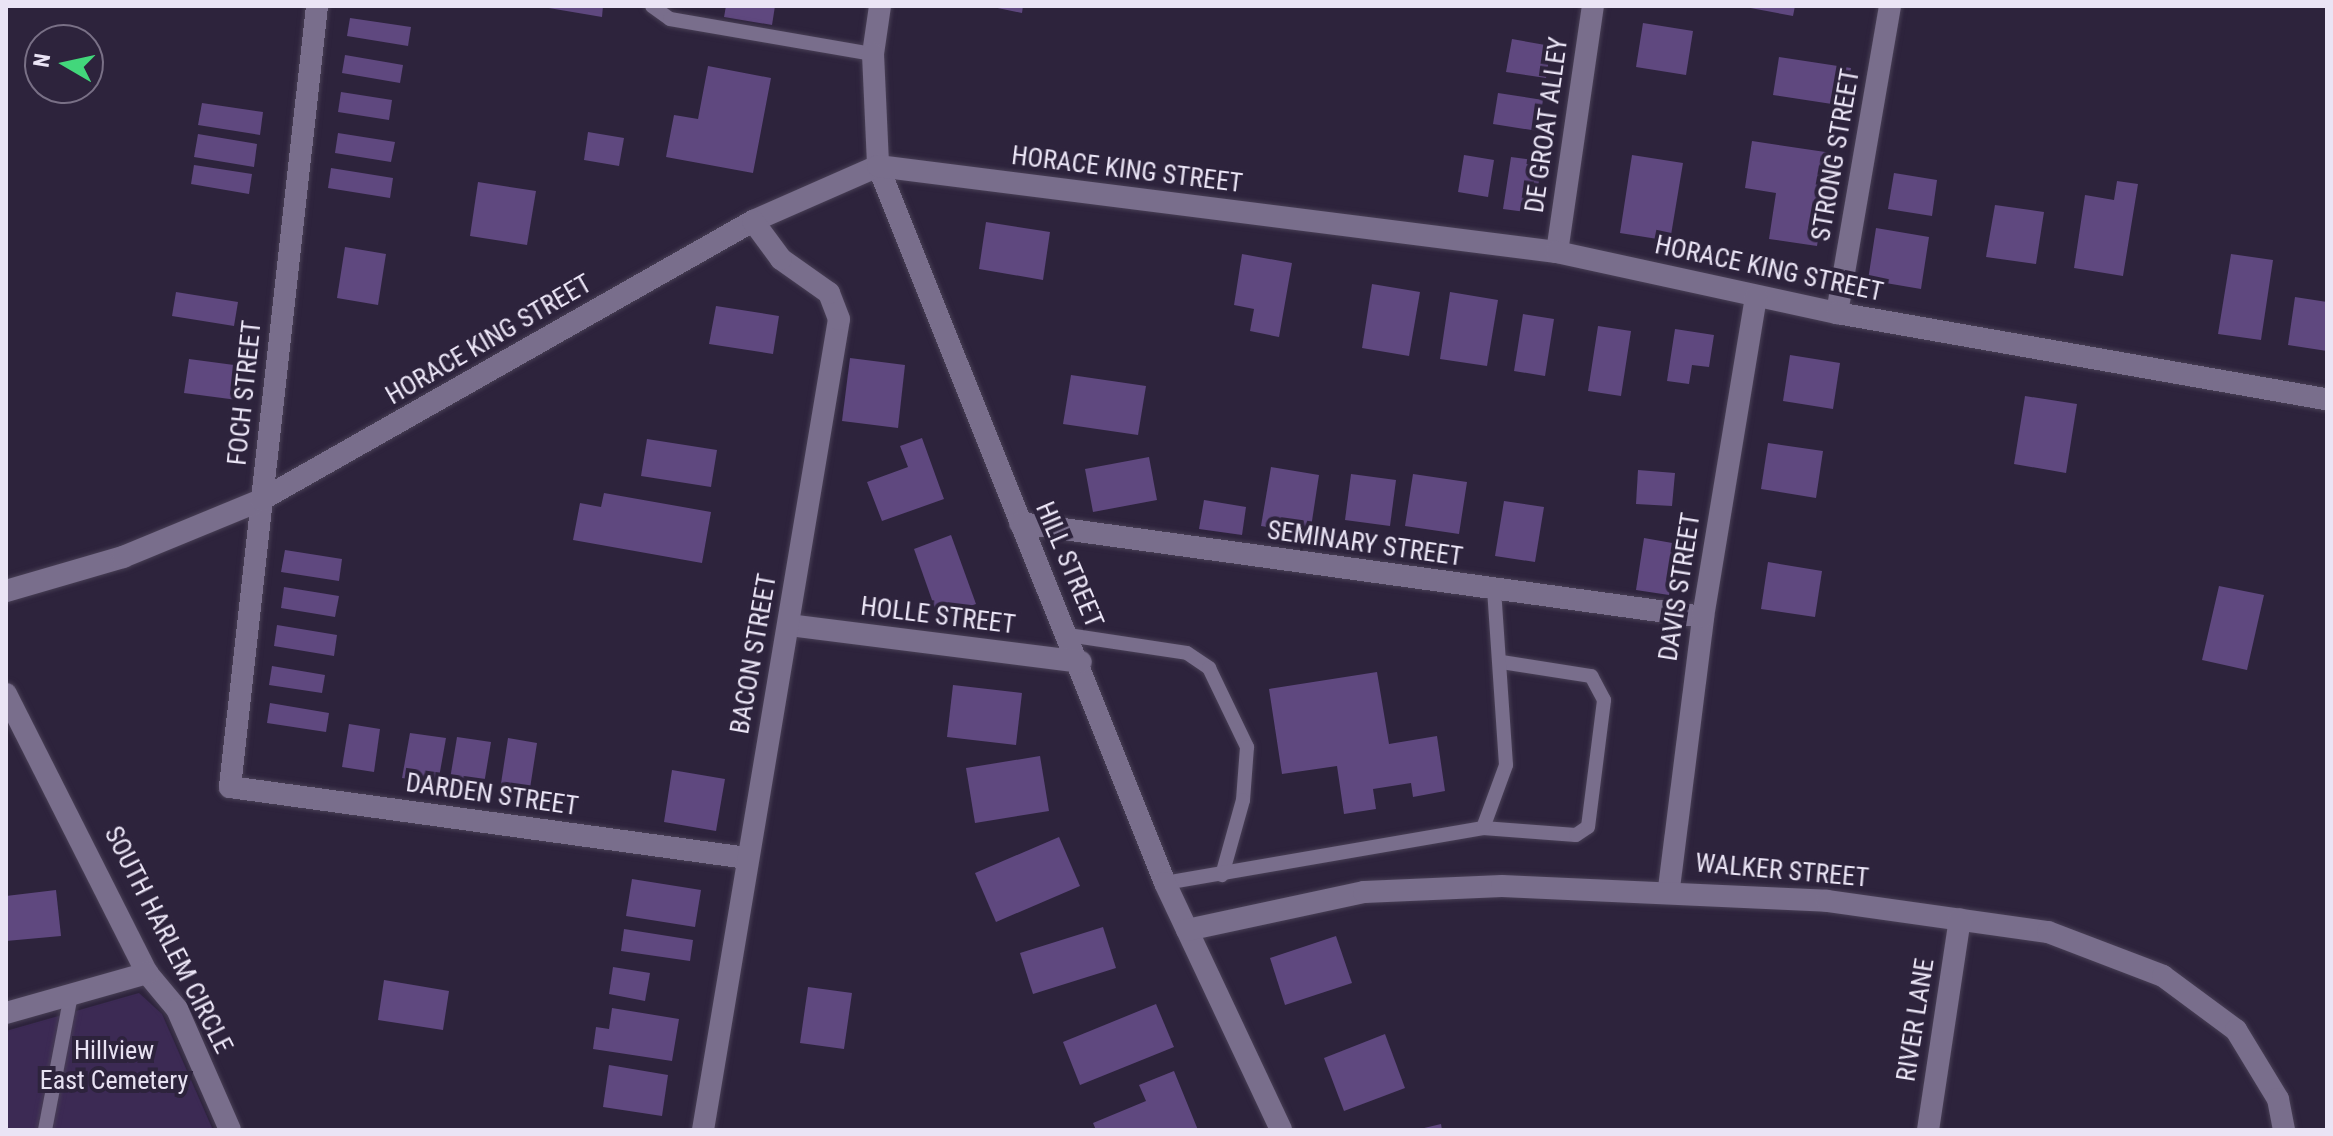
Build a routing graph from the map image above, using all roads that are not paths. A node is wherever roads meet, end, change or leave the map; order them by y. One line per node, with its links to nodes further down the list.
1 (317, 6): 13 (street, FOCH STREET)
2 (652, 6): 6 (lane)
3 (880, 6): 6 (street, HILL STREET)
4 (1593, 6): 9 (street, DE GROAT ALLEY)
5 (1890, 6): 11 (street, STRONG STREET)
6 (873, 54): 7 (street, HILL STREET)
7 (878, 166): 8 (street, HORACE KING STREET); 9 (street, HORACE KING STREET); 14 (street, HILL STREET)
8 (753, 221): 13 (street, HORACE KING STREET); 18 (street, BACON STREET)
9 (1557, 252): 10 (street, HORACE KING STREET)
10 (1756, 296): 11 (street, HORACE KING STREET); 17 (street, DAVIS STREET)
11 (1837, 313): 12 (street, HORACE KING STREET)
12 (2327, 399)
13 (261, 500): 15 (street, HORACE KING STREET); 23 (street, FOCH STREET)
14 (1020, 523): 16 (street, SEMINARY STREET); 19 (street, HILL STREET)
15 (6, 591)
16 (1494, 591): 17 (street, SEMINARY STREET); 21 (lane)
17 (1703, 617): 28 (street, DAVIS STREET)
18 (789, 625): 20 (street, HOLLE STREET); 25 (street, BACON STREET)
19 (1068, 635): 20 (street, HILL STREET); 26 (lane)
20 (1081, 662): 27 (street, HILL STREET)
21 (1502, 662): 24 (lane); 24 (lane)
22 (6, 694): 31 (street, SOUTH HARLEM CIRCLE)
23 (230, 787): 25 (street, DARDEN STREET)
24 (1483, 828): 26 (lane)
25 (747, 858): 36 (street, BACON STREET)
26 (1222, 875): 27 (lane)
27 (1165, 883): 30 (street, HILL STREET)
28 (1669, 888): 29 (street, WALKER STREET); 30 (street, WALKER STREET)
29 (1960, 919): 38 (street, RIVER LANE); 39 (street, WALKER STREET)
30 (1187, 930): 37 (street, HILL STREET)
31 (147, 973): 32 (street); 35 (street, SOUTH HARLEM CIRCLE)
32 (71, 995): 33 (street); 34 (lane)
33 (6, 1013)
34 (45, 1130)
35 (230, 1130)
36 (703, 1130)
37 (1281, 1130)
38 (1928, 1130)
39 (2284, 1130)

